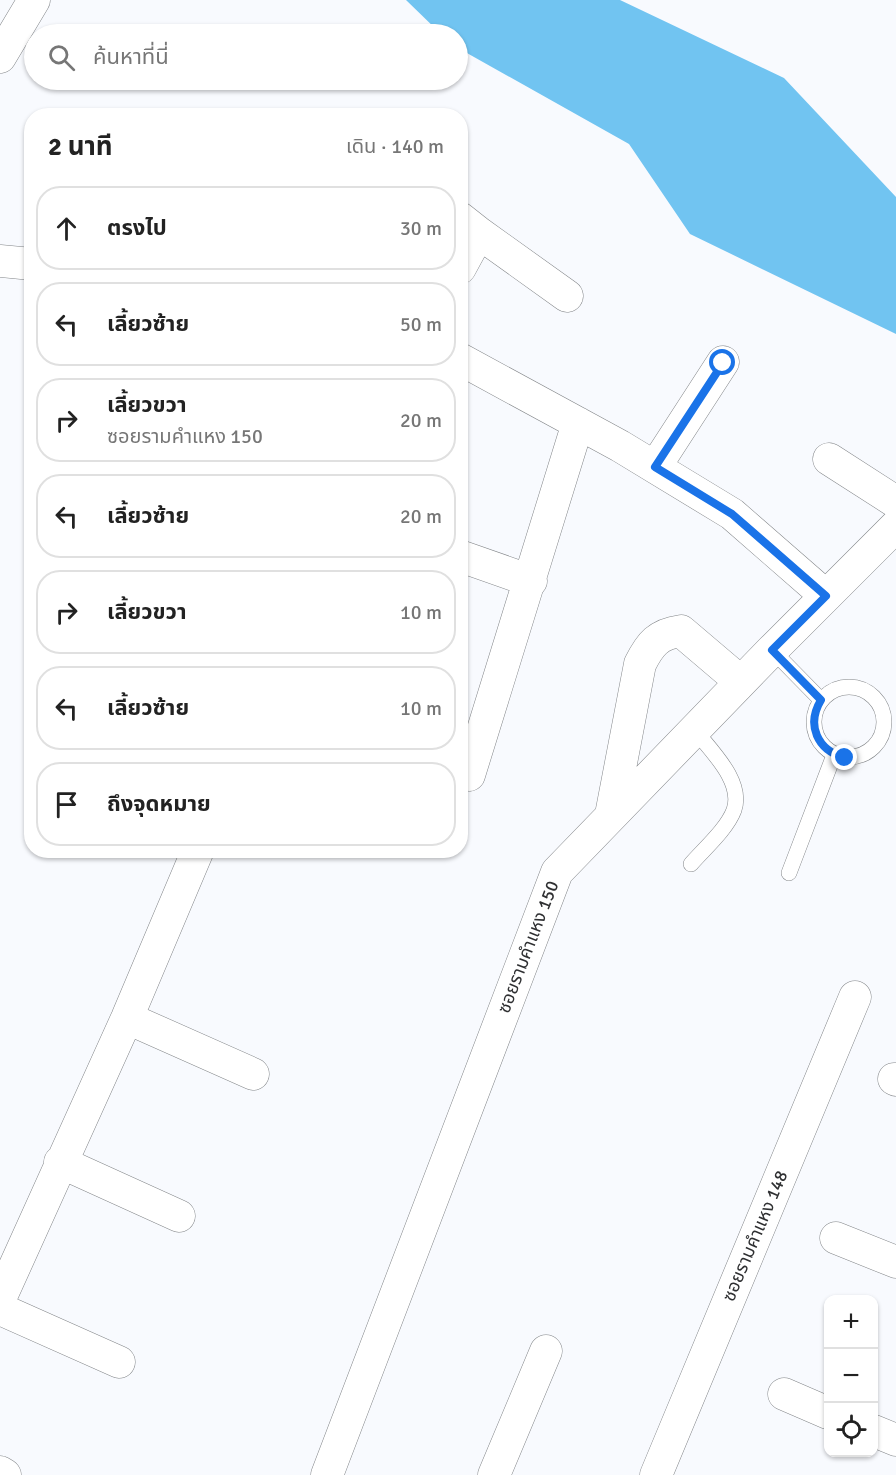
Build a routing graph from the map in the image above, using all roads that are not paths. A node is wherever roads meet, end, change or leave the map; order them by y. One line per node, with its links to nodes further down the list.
1 (34, 0): 2 (street)
2 (5, 36)
3 (470, 225): 6 (street)
4 (0, 261): 5 (street)
5 (24, 263)
6 (567, 296)
7 (468, 363): 9 (street)
8 (723, 363): 11 (street)
9 (578, 423): 11 (street); 15 (street)
10 (829, 459): 12 (street)
11 (655, 467): 16 (street)
12 (896, 502)
13 (896, 526): 16 (street, ซอยรามคำแหง 150)
14 (468, 559): 15 (street)
15 (531, 580): 21 (street)
16 (826, 596): 17 (street, ซอยรามคำแหง 150)
17 (772, 650): 18 (street, ซอยรามคำแหง 150); 19 (lane)
18 (741, 682): 20 (street, ซอยรามคำแหง 150); 24 (street)
19 (821, 700): 22 (lane); 22 (lane)
20 (694, 729): 24 (street, ซอยรามคำแหง 150); 26 (lane)
21 (470, 733): 23 (street)
22 (834, 755): 27 (lane)
23 (469, 776)
24 (611, 815): 45 (street, ซอยรามคำแหง 150)
25 (195, 858): 29 (street)
26 (691, 864)
27 (789, 873)
28 (855, 997): 47 (street, ซอยรามคำแหง 148)
29 (127, 1018): 30 (street); 31 (street)
30 (252, 1074)
31 (60, 1162): 32 (street); 35 (street)
32 (179, 1216)
33 (836, 1238): 34 (street)
34 (896, 1262)
35 (0, 1299)
36 (0, 1309): 38 (street)
37 (546, 1351): 46 (street)
38 (118, 1362)
39 (784, 1394): 40 (street)
40 (824, 1411)
41 (878, 1433): 42 (street)
42 (896, 1440)
43 (0, 1472): 44 (street)
44 (6, 1475)
45 (327, 1475)
46 (494, 1475)
47 (656, 1475)

